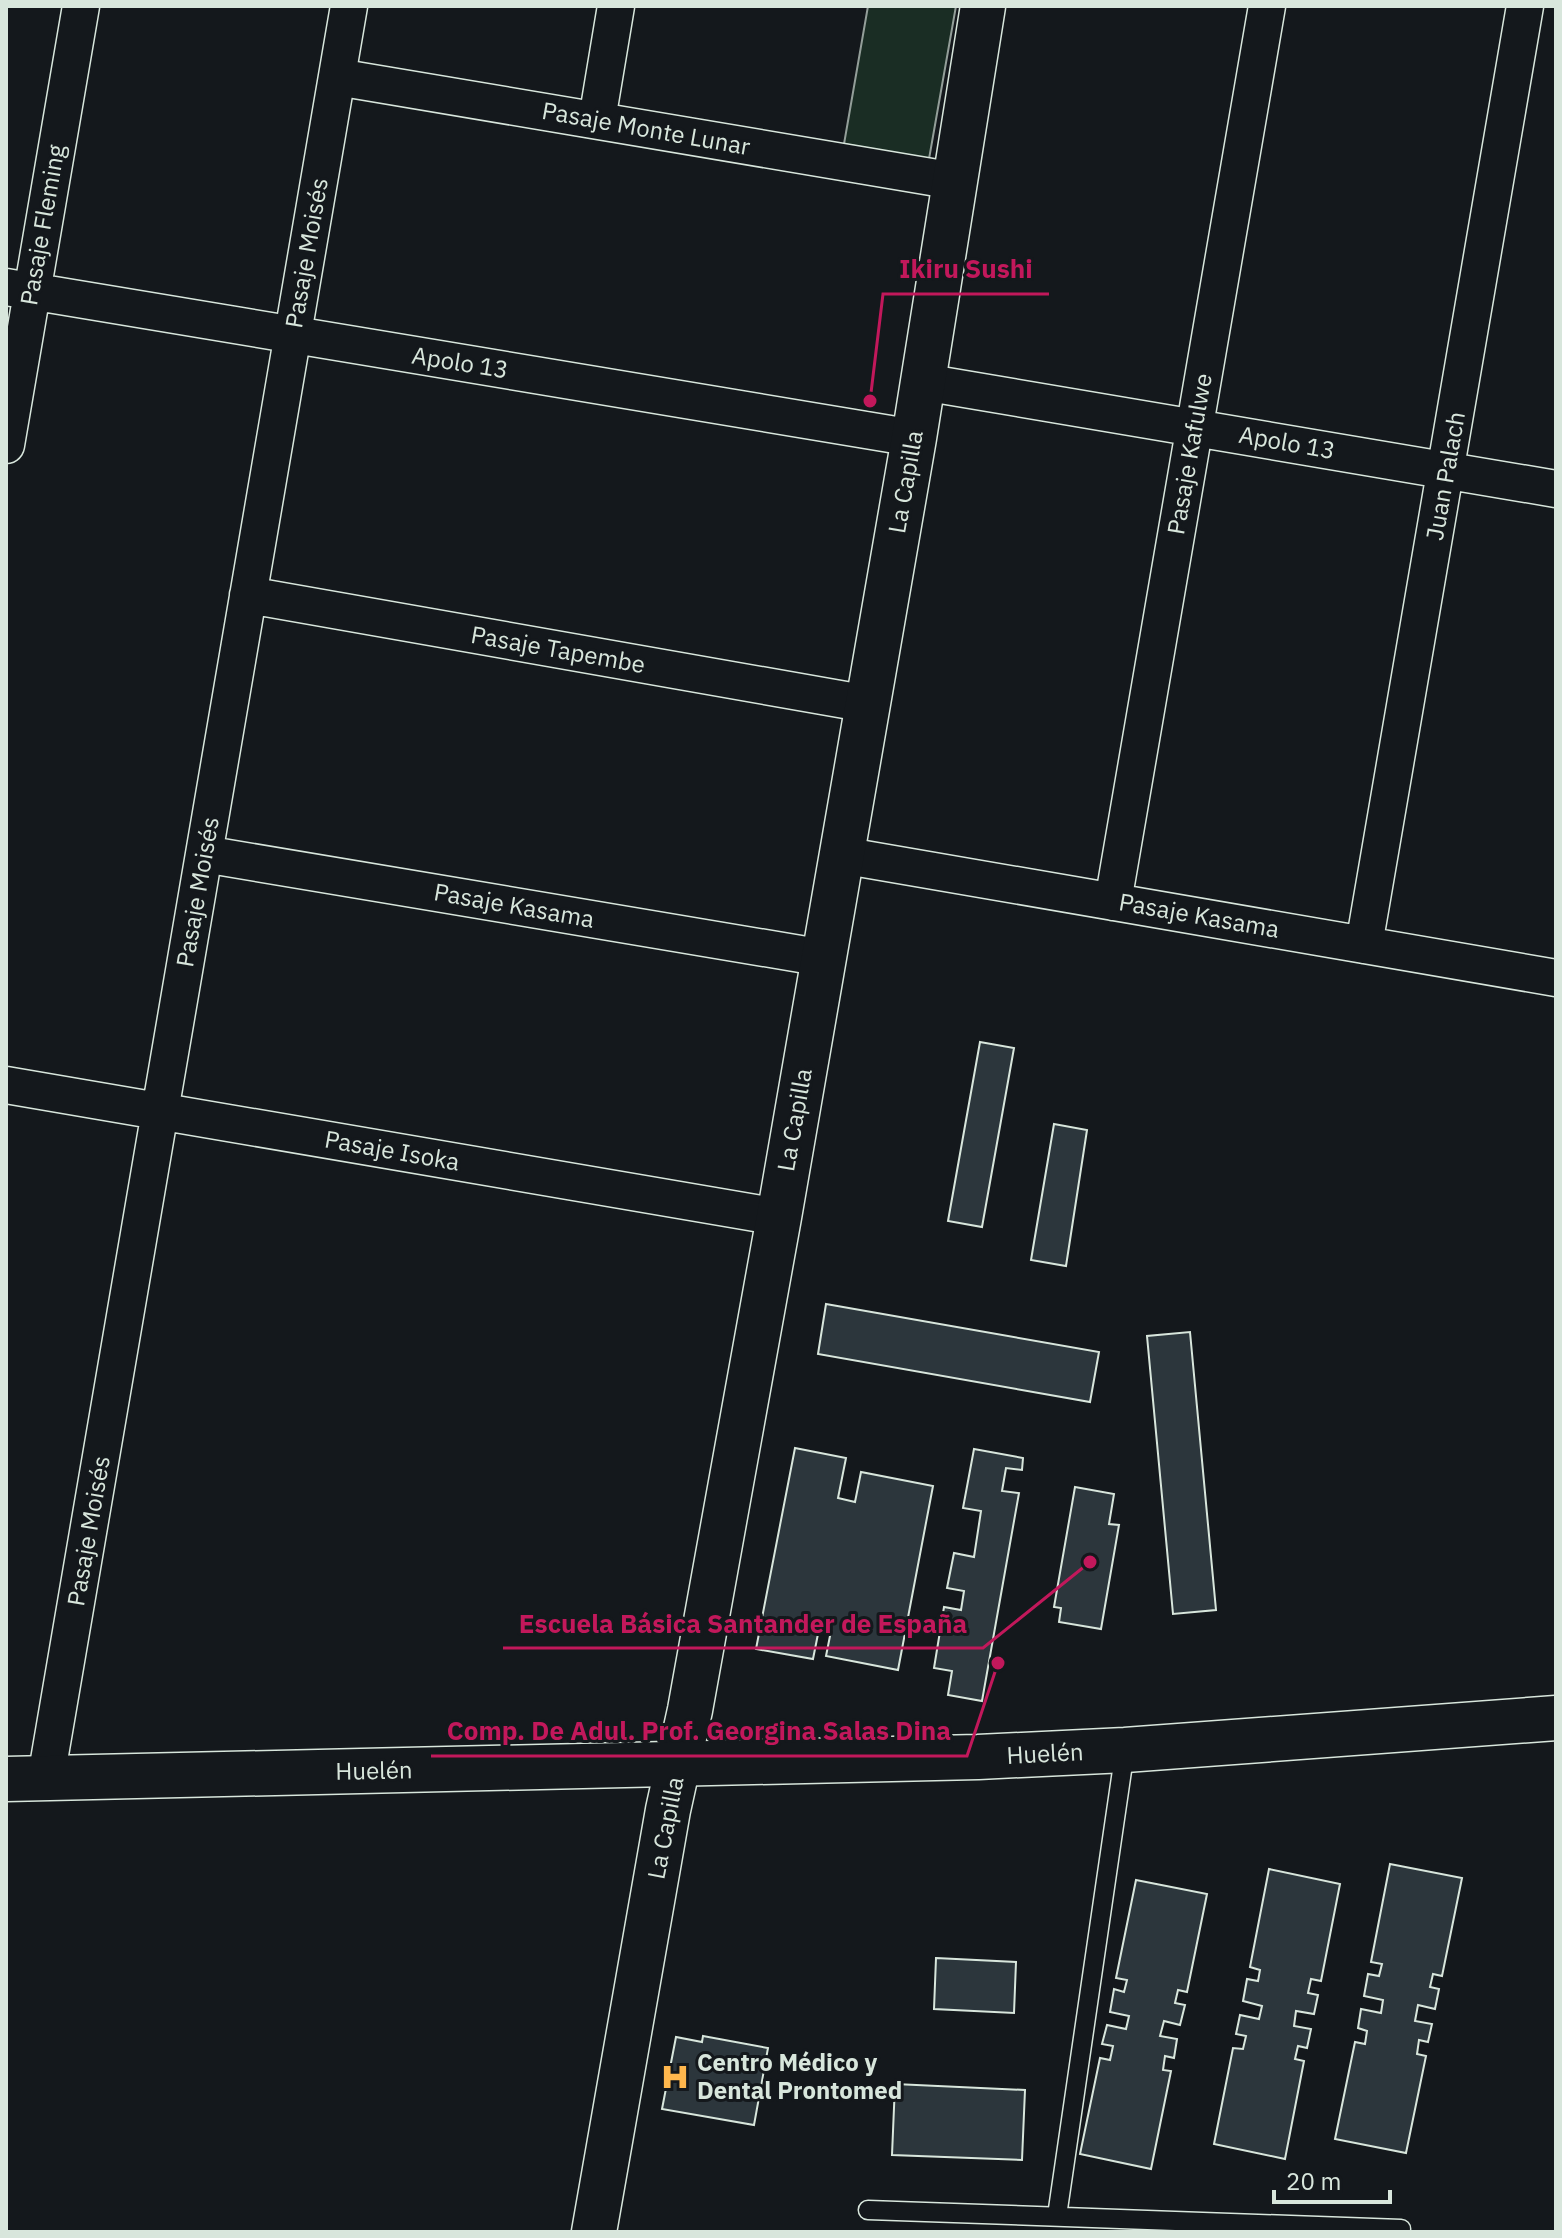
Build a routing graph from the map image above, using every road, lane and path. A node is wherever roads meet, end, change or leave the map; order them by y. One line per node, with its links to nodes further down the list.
1 (81, 6): 10 (street, Pasaje Fleming)
2 (349, 6): 7 (street, Pasaje Moisés)
3 (616, 6): 8 (street)
4 (983, 6): 9 (street, La Capilla)
5 (1267, 6): 13 (street, Pasaje Kafulwe)
6 (1525, 6): 16 (street, Juan Palach)
7 (337, 77): 8 (street, Pasaje Monte Lunar); 11 (street, Pasaje Moisés)
8 (597, 120): 9 (street, Pasaje Monte Lunar)
9 (955, 181): 12 (street, La Capilla)
10 (19, 289): 11 (street, Apolo 13); 15 (street, Pasaje Fleming)
11 (293, 335): 14 (street, Apolo 13); 18 (street, Pasaje Moisés)
12 (923, 382): 13 (street, Apolo 13); 14 (street, La Capilla)
13 (1194, 428): 16 (street, Apolo 13); 22 (street, Pasaje Kafulwe)
14 (914, 438): 19 (street, La Capilla)
15 (6, 445)
16 (1447, 470): 17 (street, Apolo 13); 23 (street, Juan Palach)
17 (1556, 489)
18 (248, 595): 19 (street, Pasaje Tapembe); 20 (street, Pasaje Moisés)
19 (868, 704): 21 (street, La Capilla)
20 (204, 854): 24 (street, Pasaje Kasama); 27 (street, Pasaje Moisés)
21 (841, 855): 22 (street, Pasaje Kasama); 24 (street, La Capilla)
22 (1113, 902): 23 (street, Pasaje Kasama)
23 (1364, 945): 25 (street, Pasaje Kasama)
24 (824, 958): 28 (street, La Capilla)
25 (1556, 978)
26 (6, 1085): 27 (street, Pasaje Isoka)
27 (161, 1111): 28 (street, Pasaje Isoka); 32 (street, Pasaje Moisés)
28 (779, 1217): 31 (street, La Capilla)
29 (1556, 1718): 30 (street, Huelén)
30 (1125, 1750): 31 (street, Huelén); 34 (lane)
31 (678, 1765): 32 (street, Huelén); 36 (street, La Capilla)
32 (26, 1778)
33 (868, 2210): 34 (lane)
34 (1057, 2216): 35 (lane)
35 (1401, 2229)
36 (594, 2232)

